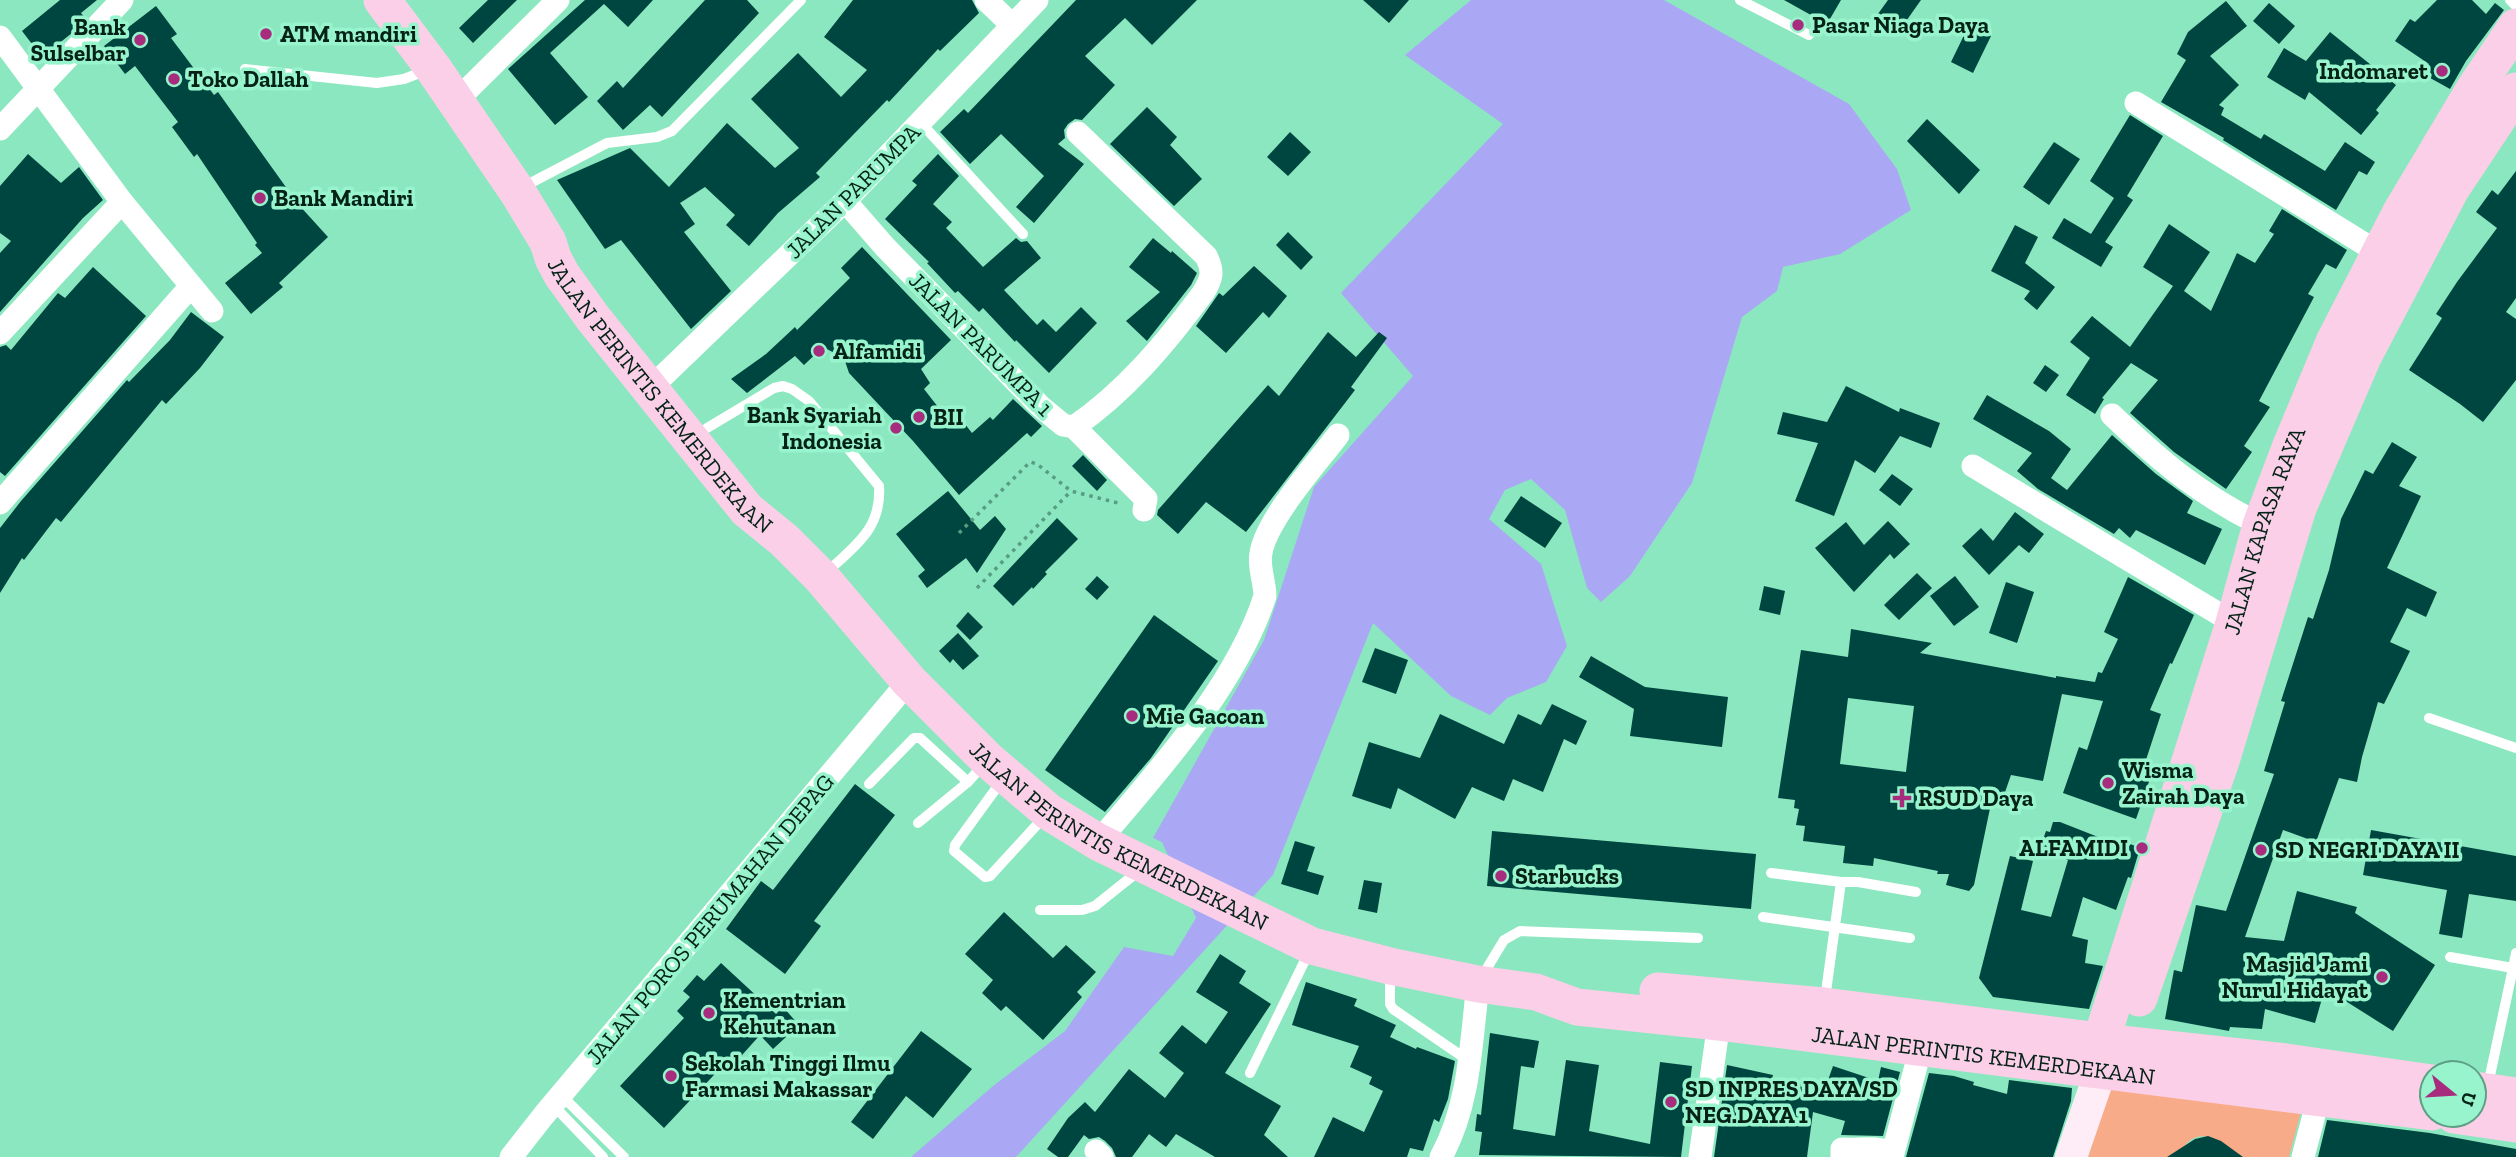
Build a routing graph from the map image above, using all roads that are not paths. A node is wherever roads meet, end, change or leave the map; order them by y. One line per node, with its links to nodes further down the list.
1 (122, 0): 16 (street)
2 (382, 0): 14 (highway, JALAN PERINTIS KEMERDEKAAN)
3 (558, 0): 18 (street)
4 (801, 0): 23 (lane)
5 (986, 0): 10 (street)
6 (1037, 0): 10 (street, JALAN PARUMPA)
7 (1740, 0): 12 (lane)
8 (2510, 0): 9 (lane)
9 (2516, 6)
10 (1012, 25): 20 (street, JALAN PARUMPA)
11 (2516, 27): 17 (highway, JALAN KAPASA RAYA)
12 (1809, 35)
13 (0, 37): 16 (street)
14 (433, 68): 15 (lane); 18 (highway, JALAN PERINTIS KEMERDEKAAN)
15 (245, 69)
16 (39, 87): 21 (street); 25 (street)
17 (2499, 96): 28 (highway, JALAN KAPASA RAYA); 32 (highway, JALAN KAPASA RAYA)
18 (456, 101): 23 (highway, JALAN PERINTIS KEMERDEKAAN)
19 (2136, 103): 28 (street)
20 (920, 123): 24 (street, JALAN PARUMPA); 26 (lane)
21 (0, 129)
22 (1078, 133): 35 (street, JALAN PARUMPA 1)
23 (517, 191): 27 (highway, JALAN PERINTIS KEMERDEKAAN)
24 (845, 201): 33 (street, JALAN PARUMPA); 35 (street, JALAN PARUMPA 1)
25 (122, 202): 29 (street); 31 (street)
26 (1023, 234)
27 (548, 242): 33 (highway, JALAN PERINTIS KEMERDEKAAN); 42 (highway, JALAN PERINTIS KEMERDEKAAN)
28 (2379, 253): 32 (highway, JALAN KAPASA RAYA)
29 (191, 286): 30 (street); 39 (street)
30 (212, 311)
31 (0, 333)
32 (2348, 350): 41 (highway, JALAN KAPASA RAYA); 48 (highway, JALAN KAPASA RAYA)
33 (663, 376): 36 (highway, JALAN PERINTIS KEMERDEKAAN)
34 (2112, 415): 41 (street)
35 (1074, 427): 40 (street)
36 (707, 428): 42 (highway, JALAN PERINTIS KEMERDEKAAN); 43 (lane)
37 (1338, 435): 53 (street)
38 (1973, 466): 44 (street)
39 (0, 503)
40 (1144, 510)
41 (2261, 525): 44 (highway, JALAN KAPASA RAYA)
42 (784, 540): 43 (highway, JALAN PERINTIS KEMERDEKAAN)
43 (821, 578): 45 (highway, JALAN PERINTIS KEMERDEKAAN)
44 (2234, 623): 48 (highway, JALAN KAPASA RAYA)
45 (909, 681): 49 (highway, JALAN PERINTIS KEMERDEKAAN); 78 (street, JALAN POROS PERUMAHAN DEPAG)
46 (2429, 719): 47 (lane)
47 (2516, 748)
48 (2206, 756): 73 (highway, JALAN KAPASA RAYA)
49 (987, 773): 50 (lane); 51 (highway, JALAN PERINTIS KEMERDEKAAN); 51 (lane); 52 (lane)
50 (869, 784)
51 (1049, 811): 53 (highway, JALAN PERINTIS KEMERDEKAAN)
52 (918, 823)
53 (1098, 842): 54 (highway, JALAN PERINTIS KEMERDEKAAN)
54 (1147, 867): 58 (lane); 63 (highway, JALAN PERINTIS KEMERDEKAAN)
55 (1771, 873): 56 (lane)
56 (1841, 882): 57 (lane); 60 (lane)
57 (1916, 892)
58 (1040, 910)
59 (1763, 917): 60 (lane)
60 (1835, 927): 61 (lane); 70 (lane)
61 (1910, 938)
62 (1698, 939): 68 (lane)
63 (1312, 946): 66 (highway, JALAN PERINTIS KEMERDEKAAN); 75 (lane)
64 (2516, 953): 67 (lane)
65 (2450, 957): 67 (lane)
66 (1390, 966): 68 (highway, JALAN PERINTIS KEMERDEKAAN); 74 (lane)
67 (2513, 968): 79 (lane)
68 (1478, 984): 69 (highway, JALAN PERINTIS KEMERDEKAAN); 74 (street)
69 (1536, 992): 70 (highway, JALAN PERINTIS KEMERDEKAAN); 71 (highway, JALAN PERINTIS KEMERDEKAAN)
70 (1816, 1015): 71 (highway, JALAN PERINTIS KEMERDEKAAN); 72 (highway, JALAN PERINTIS KEMERDEKAAN); 73 (highway, JALAN PERINTIS KEMERDEKAAN)
71 (1719, 1022): 85 (street)
72 (1921, 1047): 73 (highway, JALAN PERINTIS KEMERDEKAAN); 86 (street)
73 (2106, 1059): 76 (highway, JALAN PERINTIS KEMERDEKAAN); 77 (highway, JALAN PERINTIS KEMERDEKAAN); 87 (main road)
74 (1469, 1061): 81 (street)
75 (1250, 1073)
76 (2418, 1081)
77 (2319, 1096): 80 (highway, JALAN PERINTIS KEMERDEKAAN); 88 (street)
78 (557, 1100): 82 (street, JALAN POROS PERUMAHAN DEPAG); 83 (lane); 84 (lane)
79 (2488, 1106)
80 (2418, 1110)
81 (1446, 1156)
82 (511, 1157)
83 (603, 1157)
84 (624, 1157)
85 (1700, 1157)
86 (1842, 1157)
87 (2071, 1157)
88 (2303, 1157)

